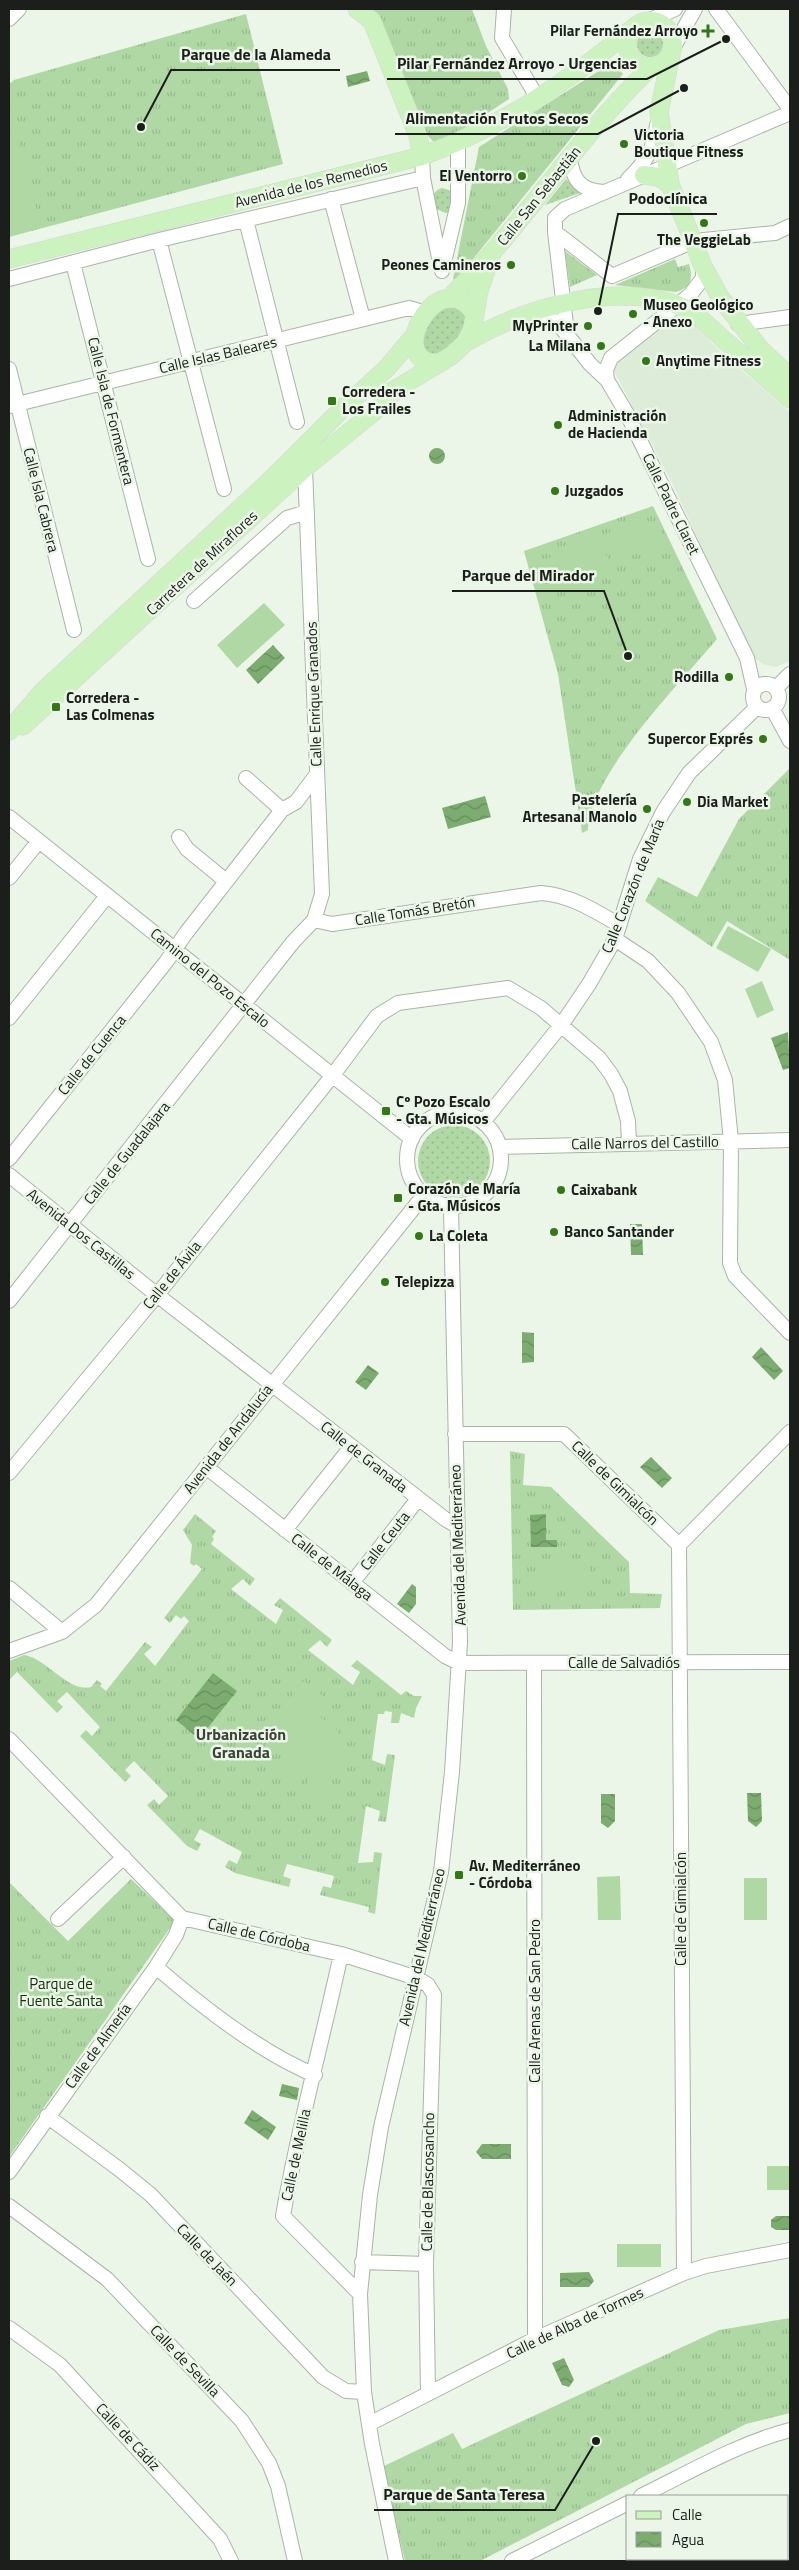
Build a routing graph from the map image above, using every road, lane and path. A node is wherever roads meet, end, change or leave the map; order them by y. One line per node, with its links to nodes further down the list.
1 (19, 9): 7 (street)
2 (357, 9): 19 (main road)
3 (504, 9): 15 (street)
4 (675, 9): 8 (street)
5 (695, 9): 10 (street)
6 (716, 9): 17 (street)
7 (9, 20)
8 (650, 20): 9 (main road); 10 (main road)
9 (633, 28): 11 (main road); 12 (main road, Avenida de los Remedios)
10 (672, 52): 13 (main road); 16 (main road)
11 (632, 59): 12 (main road, Avenida de los Remedios); 13 (main road); 14 (main road, Calle San Sebastián)
12 (593, 61): 15 (main road, Avenida de los Remedios)
13 (650, 68): 14 (main road, Calle San Sebastián); 16 (main road)
14 (624, 94): 20 (main road, Calle San Sebastián)
15 (537, 97): 18 (main road, Avenida de los Remedios)
16 (659, 109): 21 (main road); 25 (street)
17 (790, 111): 21 (street)
18 (458, 144): 19 (main road, Avenida de los Remedios); 28 (street)
19 (422, 156): 23 (street); 38 (main road, Avenida de los Remedios)
20 (570, 158): 26 (street); 37 (main road, Calle San Sebastián)
21 (667, 165): 22 (street); 24 (main road)
22 (644, 175): 24 (main road); 25 (street)
23 (423, 178): 27 (street, Avenida de los Remedios); 29 (street)
24 (670, 184): 36 (main road)
25 (622, 185): 26 (street)
26 (605, 192): 32 (street)
27 (331, 199): 30 (street, Avenida de los Remedios); 49 (street)
28 (456, 216): 29 (street); 29 (street)
29 (431, 219)
30 (246, 220): 35 (street, Avenida de los Remedios); 53 (street)
31 (790, 226): 33 (street)
32 (555, 232): 36 (street); 43 (street, Calle Padre Claret)
33 (775, 232): 34 (street); 36 (street)
34 (790, 234)
35 (159, 240): 39 (street, Avenida de los Remedios); 56 (street)
36 (694, 241): 40 (main road)
37 (492, 253): 42 (main road, Calle San Sebastián); 46 (main road, Calle San Sebastián)
38 (9, 259)
39 (73, 263): 41 (street, Avenida de los Remedios); 62 (street, Calle Isla de Formentera)
40 (703, 266): 44 (street); 50 (main road)
41 (9, 279)
42 (448, 299): 45 (main road); 46 (main road)
43 (563, 302): 44 (main road); 47 (main road); 51 (street, Calle Padre Claret)
44 (679, 305): 55 (street); 64 (main road)
45 (426, 313): 49 (street, Calle Islas Baleares); 52 (main road)
46 (474, 313): 54 (main road)
47 (523, 314): 51 (street, Calle Padre Claret); 54 (main road)
48 (790, 317): 50 (street)
49 (363, 319): 53 (street, Calle Islas Baleares)
50 (738, 324): 60 (main road)
51 (567, 333): 58 (street, Calle Padre Claret)
52 (414, 336): 57 (main road); 68 (main road, Carretera de Miraflores)
53 (276, 341): 56 (street, Calle Islas Baleares); 66 (street)
54 (465, 343): 57 (main road)
55 (611, 358): 58 (street); 61 (street)
56 (191, 362): 62 (street, Calle Islas Baleares); 69 (street)
57 (439, 362): 63 (main road, Carretera de Miraflores)
58 (591, 365): 61 (street, Calle Padre Claret)
59 (9, 369): 65 (street, Calle Isla Cabrera)
60 (790, 377)
61 (607, 380): 74 (street, Calle Padre Claret)
62 (104, 382): 65 (street, Calle Islas Baleares); 71 (street, Calle Isla de Formentera)
63 (395, 390): 67 (main road, Carretera de Miraflores); 68 (main road, Carretera de Miraflores)
64 (790, 399)
65 (13, 405): 73 (street, Calle Isla Cabrera)
66 (297, 422)
67 (305, 468): 70 (street, Calle Enrique Granados); 82 (main road, Carretera de Miraflores)
68 (275, 476): 78 (main road, Carretera de Miraflores)
69 (224, 489)
70 (307, 512): 72 (street); 84 (street, Calle Enrique Granados)
71 (148, 559)
72 (194, 601)
73 (74, 630)
74 (747, 658): 76 (street, Calle Padre Claret); 77 (street, Calle Padre Claret)
75 (790, 674): 76 (street)
76 (774, 686): 77 (street); 80 (street)
77 (754, 689): 79 (street)
78 (42, 692): 81 (main road, Carretera de Miraflores); 82 (main road, Carretera de Miraflores)
79 (757, 708): 80 (street); 96 (street, Calle Corazón de María)
80 (772, 708): 83 (street)
81 (9, 715)
82 (9, 733)
83 (790, 741)
84 (317, 774): 86 (street); 88 (street, Calle Enrique Granados)
85 (246, 778): 87 (street)
86 (296, 802): 87 (street); 88 (street)
87 (282, 810): 93 (street, Calle de Cuenca)
88 (318, 812): 95 (street, Calle Enrique Granados)
89 (9, 817): 91 (street, Camino del Pozo Escalo)
90 (179, 837): 93 (street)
91 (39, 841): 92 (street); 94 (street, Camino del Pozo Escalo)
92 (9, 878)
93 (226, 881): 98 (street, Calle de Cuenca)
94 (108, 896): 98 (street, Camino del Pozo Escalo); 100 (street)
95 (314, 920): 96 (street, Calle Tomás Bretón); 99 (street)
96 (619, 925): 97 (street, Calle Corazón de María)
97 (615, 939): 101 (street, Calle Corazón de María); 106 (street)
98 (175, 949): 99 (street, Camino del Pozo Escalo); 109 (street, Calle de Cuenca)
99 (245, 1005): 102 (street, Camino del Pozo Escalo); 113 (street, Calle de Guadalajara)
100 (9, 1018)
101 (562, 1024): 102 (street, Calle de Ávila); 103 (street, Calle Corazón de María); 107 (street, Calle de Ávila)
102 (333, 1075): 104 (street, Camino del Pozo Escalo); 114 (street, Calle de Ávila)
103 (483, 1122): 104 (street); 108 (street)
104 (412, 1138): 111 (street)
105 (790, 1140): 106 (street, Calle Narros del Castillo)
106 (731, 1141): 107 (street, Calle Narros del Castillo); 116 (street)
107 (629, 1142): 108 (street, Calle Narros del Castillo)
108 (500, 1148): 112 (street)
109 (9, 1159)
110 (9, 1175): 113 (street, Avenida Dos Castillas)
111 (424, 1195): 112 (street); 117 (street, Avenida de Andalucía)
112 (451, 1207): 119 (street, Avenida del Mediterráneo)
113 (70, 1224): 114 (street, Avenida Dos Castillas); 115 (street, Calle de Guadalajara)
114 (156, 1295): 117 (street, Avenida Dos Castillas); 122 (street, Calle de Ávila)
115 (9, 1301)
116 (790, 1333)
117 (272, 1385): 120 (street, Calle de Granada); 121 (street, Avenida de Andalucía)
118 (790, 1432): 126 (street)
119 (455, 1434): 124 (street, Avenida del Mediterráneo); 126 (street, Calle de Gimialcón)
120 (351, 1447): 123 (street, Calle de Granada); 125 (street)
121 (206, 1468): 125 (street, Calle de Málaga); 129 (street, Avenida de Andalucía)
122 (9, 1473)
123 (418, 1499): 124 (street, Calle de Granada); 127 (street, Calle Ceuta)
124 (457, 1526): 132 (street, Avenida del Mediterráneo)
125 (285, 1530): 127 (street, Calle de Málaga)
126 (679, 1545): 134 (street, Calle de Gimialcón)
127 (352, 1583): 132 (street, Calle de Málaga)
128 (9, 1588): 129 (street)
129 (62, 1632): 130 (street, Avenida de Andalucía)
130 (9, 1652)
131 (790, 1662): 134 (street, Calle de Salvadiós)
132 (459, 1663): 133 (street, Calle de Salvadiós); 141 (street, Avenida del Mediterráneo)
133 (534, 1663): 134 (street, Calle de Salvadiós); 152 (street, Calle Arenas de San Pedro)
134 (681, 1663): 149 (street, Calle de Gimialcón)
135 (9, 1740): 136 (street)
136 (124, 1857): 137 (street); 138 (street)
137 (58, 1918)
138 (182, 1918): 139 (street, Calle de Córdoba); 140 (street, Calle de Almería)
139 (341, 1954): 141 (street, Calle de Córdoba); 142 (street, Calle de Melilla)
140 (156, 1967): 142 (street); 143 (street, Calle de Almería)
141 (417, 1978): 147 (street, Avenida del Mediterráneo); 148 (street, Calle de Blascosancho)
142 (315, 2075): 150 (street, Calle de Melilla)
143 (47, 2116): 144 (street, Calle de Almería); 153 (street, Calle de Jaén)
144 (9, 2172)
145 (9, 2206): 160 (street, Calle de Sevilla)
146 (790, 2250): 149 (street, Calle de Alba de Tormes)
147 (362, 2262): 148 (street); 150 (street, Avenida del Mediterráneo)
148 (426, 2264): 154 (street, Calle de Blascosancho)
149 (684, 2273): 152 (street, Calle de Alba de Tormes)
150 (360, 2294): 153 (street, Avenida del Mediterráneo)
151 (9, 2328): 159 (street, Calle de Cádiz)
152 (536, 2340): 154 (street, Calle de Alba de Tormes)
153 (364, 2392): 155 (street, Avenida del Mediterráneo)
154 (428, 2394): 155 (street, Calle de Alba de Tormes)
155 (369, 2424): 161 (street, Avenida del Mediterráneo)
156 (790, 2430): 157 (street)
157 (643, 2495)
158 (626, 2504): 162 (street)
159 (231, 2561)
160 (294, 2561)
161 (396, 2561)
162 (512, 2561)

